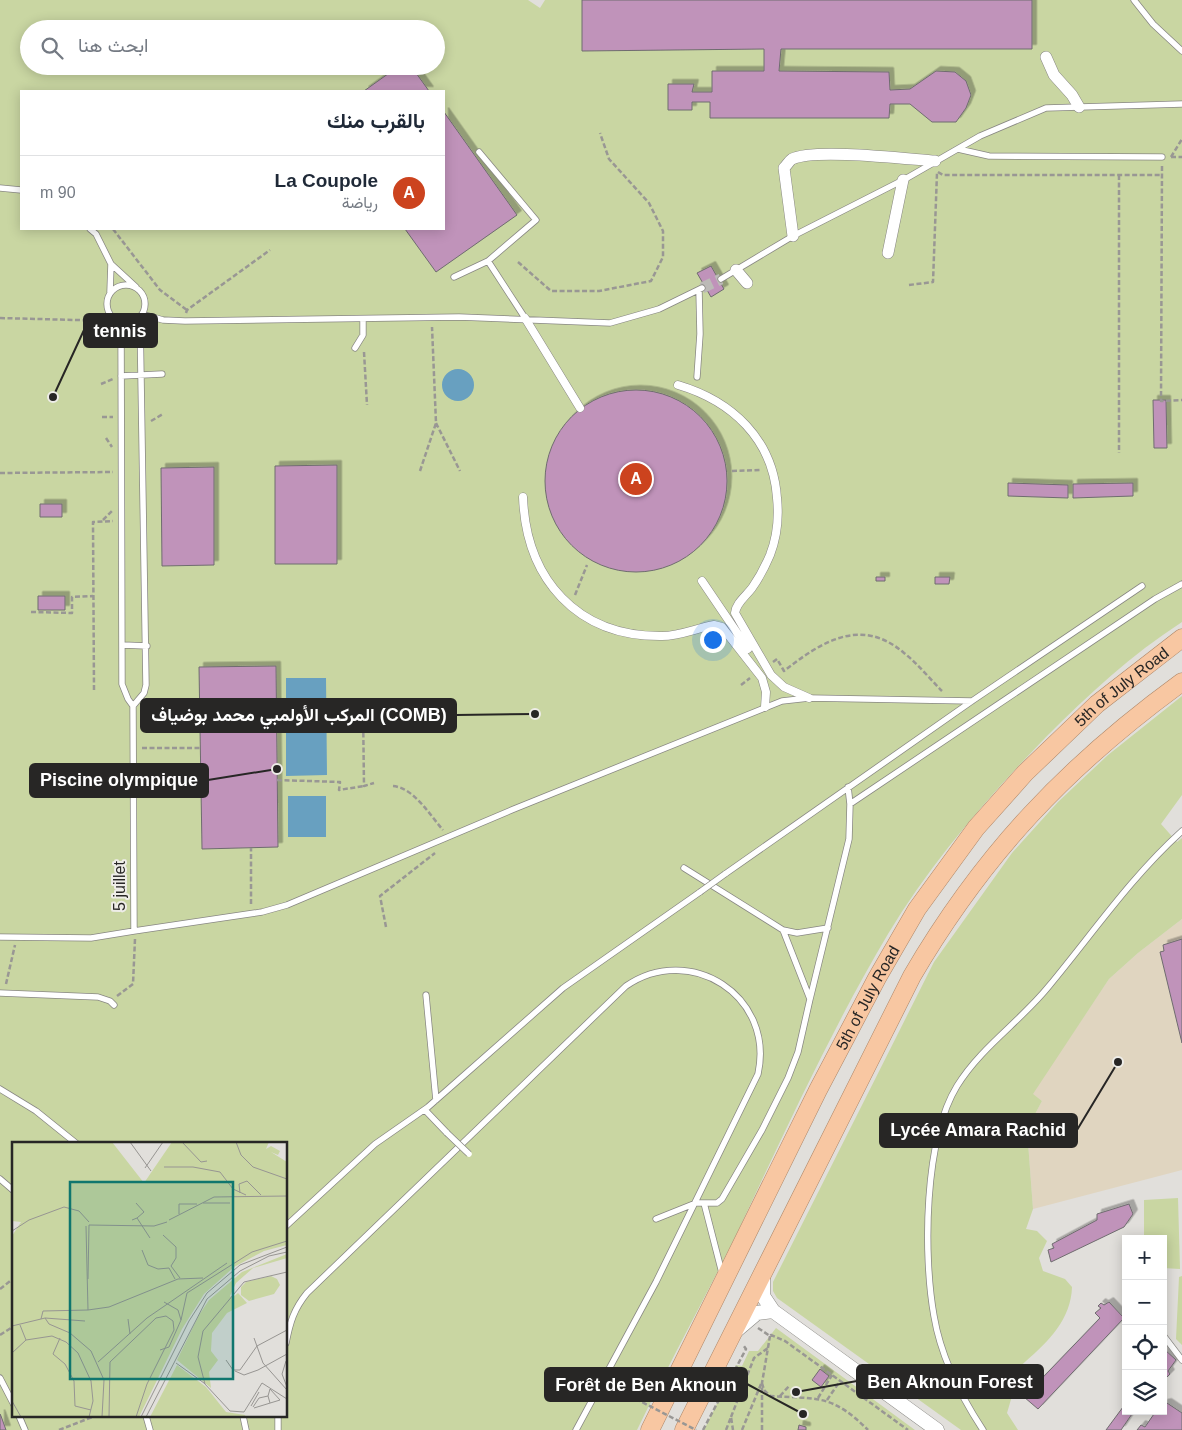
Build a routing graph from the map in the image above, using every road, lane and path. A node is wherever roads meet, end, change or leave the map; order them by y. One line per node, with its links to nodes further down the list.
1 (1134, 0): 2 (lane)
2 (1182, 50)
3 (1046, 57): 5 (street)
4 (1182, 104): 5 (lane)
5 (1079, 106): 8 (lane)
6 (600, 133): 24 (path)
7 (1182, 139): 11 (path)
8 (958, 149): 10 (lane); 12 (lane)
9 (480, 152): 23 (lane)
10 (1162, 157): 14 (path)
11 (1170, 157)
12 (933, 166): 13 (path); 15 (lane); 20 (street); 30 (path)
13 (1119, 175): 14 (path); 54 (path)
14 (1162, 175): 48 (path)
15 (903, 180): 20 (lane); 22 (street)
16 (0, 188): 17 (lane)
17 (20, 190)
18 (91, 230): 25 (lane)
19 (114, 230): 33 (path)
20 (793, 236): 26 (lane)
21 (270, 250): 33 (path)
22 (888, 253)
23 (488, 261): 27 (lane); 37 (lane)
24 (518, 262)
25 (111, 264): 31 (lane); 32 (lane)
26 (736, 270): 28 (lane); 29 (street)
27 (454, 277)
28 (721, 280)
29 (747, 284)
30 (908, 285)
31 (138, 289): 32 (lane); 34 (lane)
32 (110, 292): 40 (lane)
33 (187, 310): 39 (path)
34 (141, 315): 39 (lane); 40 (lane); 44 (lane)
35 (0, 318): 40 (path)
36 (432, 318): 37 (lane); 38 (lane); 52 (path)
37 (525, 318): 46 (lane); 50 (street)
38 (362, 319): 39 (lane); 41 (lane)
39 (185, 321)
40 (119, 322): 45 (lane)
41 (363, 335): 42 (lane); 49 (path)
42 (355, 348)
43 (162, 374): 44 (lane)
44 (142, 375): 45 (lane); 53 (lane)
45 (122, 376): 57 (lane)
46 (697, 377)
47 (678, 385): 55 (street)
48 (1182, 400)
49 (367, 405)
50 (580, 408)
51 (163, 414): 53 (path)
52 (436, 423): 58 (path); 59 (path)
53 (144, 426): 72 (lane)
54 (1119, 453)
55 (773, 469): 56 (path); 73 (street)
56 (732, 471)
57 (122, 472): 60 (path); 62 (lane)
58 (420, 472)
59 (460, 472)
60 (0, 473)
61 (523, 497): 68 (street)
62 (122, 520): 67 (path); 71 (lane)
63 (587, 565): 68 (path)
64 (702, 582): 73 (street)
65 (1182, 584): 92 (lane)
66 (1142, 586): 82 (lane)
67 (93, 596): 69 (path); 78 (path)
68 (570, 605): 73 (street)
69 (31, 612)
70 (1182, 638): 122 (highway, 5th of July Road)
71 (123, 645): 72 (lane); 83 (lane)
72 (146, 646): 83 (lane)
73 (748, 649): 74 (street); 75 (street)
74 (766, 667): 79 (street); 80 (path)
75 (758, 672): 77 (path); 84 (street)
76 (1182, 682): 120 (highway, 5th of July Road)
77 (741, 685)
78 (94, 690)
79 (809, 698): 80 (lane); 84 (lane)
80 (950, 700): 82 (lane)
81 (352, 701): 89 (path)
82 (972, 701): 91 (lane)
83 (133, 706): 85 (lane, 5 juillet)
84 (765, 706): 94 (lane)
85 (133, 748): 86 (path); 102 (lane, 5 juillet)
86 (201, 748)
87 (277, 780): 89 (path)
88 (374, 783): 89 (path)
89 (364, 786)
90 (392, 786): 94 (path)
91 (848, 787): 92 (lane); 110 (lane, bridge)
92 (850, 804): 100 (lane)
93 (1182, 831): 159 (lane)
94 (450, 837): 98 (lane)
95 (251, 848): 98 (path)
96 (441, 849): 99 (path)
97 (684, 868): 101 (lane)
98 (251, 913): 102 (lane)
99 (386, 927)
100 (828, 928): 101 (lane); 107 (lane)
101 (783, 930): 107 (lane)
102 (134, 931): 104 (lane, 5 juillet); 108 (path)
103 (0, 937): 104 (lane, 5 juillet)
104 (17, 938): 105 (path)
105 (2, 993): 108 (lane)
106 (426, 995): 110 (lane)
107 (810, 999): 117 (lane)
108 (112, 1003)
109 (0, 1089): 112 (lane)
110 (436, 1100): 111 (lane)
111 (425, 1110): 113 (lane, bridge); 119 (lane)
112 (75, 1142)
113 (469, 1154)
114 (0, 1179): 115 (lane)
115 (12, 1189)
116 (696, 1202): 117 (lane); 118 (lane); 126 (lane); 147 (lane)
117 (704, 1203): 122 (lane)
118 (656, 1219)
119 (288, 1224)
120 (763, 1274): 124 (street); 128 (highway, 5th of July Road)
121 (12, 1280): 123 (path)
122 (723, 1281): 148 (highway, 5th of July Road)
123 (0, 1289)
124 (773, 1311): 128 (street); 158 (street)
125 (12, 1327): 127 (path)
126 (288, 1334)
127 (0, 1335)
128 (736, 1340): 149 (highway, 5th of July Road); 151 (path)
129 (1167, 1340): 131 (lane)
130 (768, 1348): 132 (path); 135 (path); 142 (path)
131 (1182, 1360)
132 (832, 1375): 134 (path); 139 (path)
133 (0, 1378): 141 (lane)
134 (840, 1381): 140 (path); 157 (path)
135 (762, 1382): 138 (path); 154 (path); 155 (path)
136 (609, 1385): 150 (path, bridge)
137 (790, 1385): 138 (path)
138 (780, 1396): 139 (path)
139 (818, 1398): 140 (path)
140 (827, 1400): 156 (path)
141 (12, 1401)
142 (731, 1417): 152 (path); 153 (path)
143 (20, 1418): 145 (lane)
144 (90, 1418): 146 (path)
145 (25, 1430)
146 (59, 1430)
147 (576, 1430)
148 (650, 1430)
149 (684, 1430)
150 (696, 1430)
151 (703, 1430)
152 (726, 1430)
153 (733, 1430)
154 (742, 1430)
155 (762, 1430)
156 (868, 1430)
157 (908, 1430)
158 (937, 1430)
159 (984, 1430)

